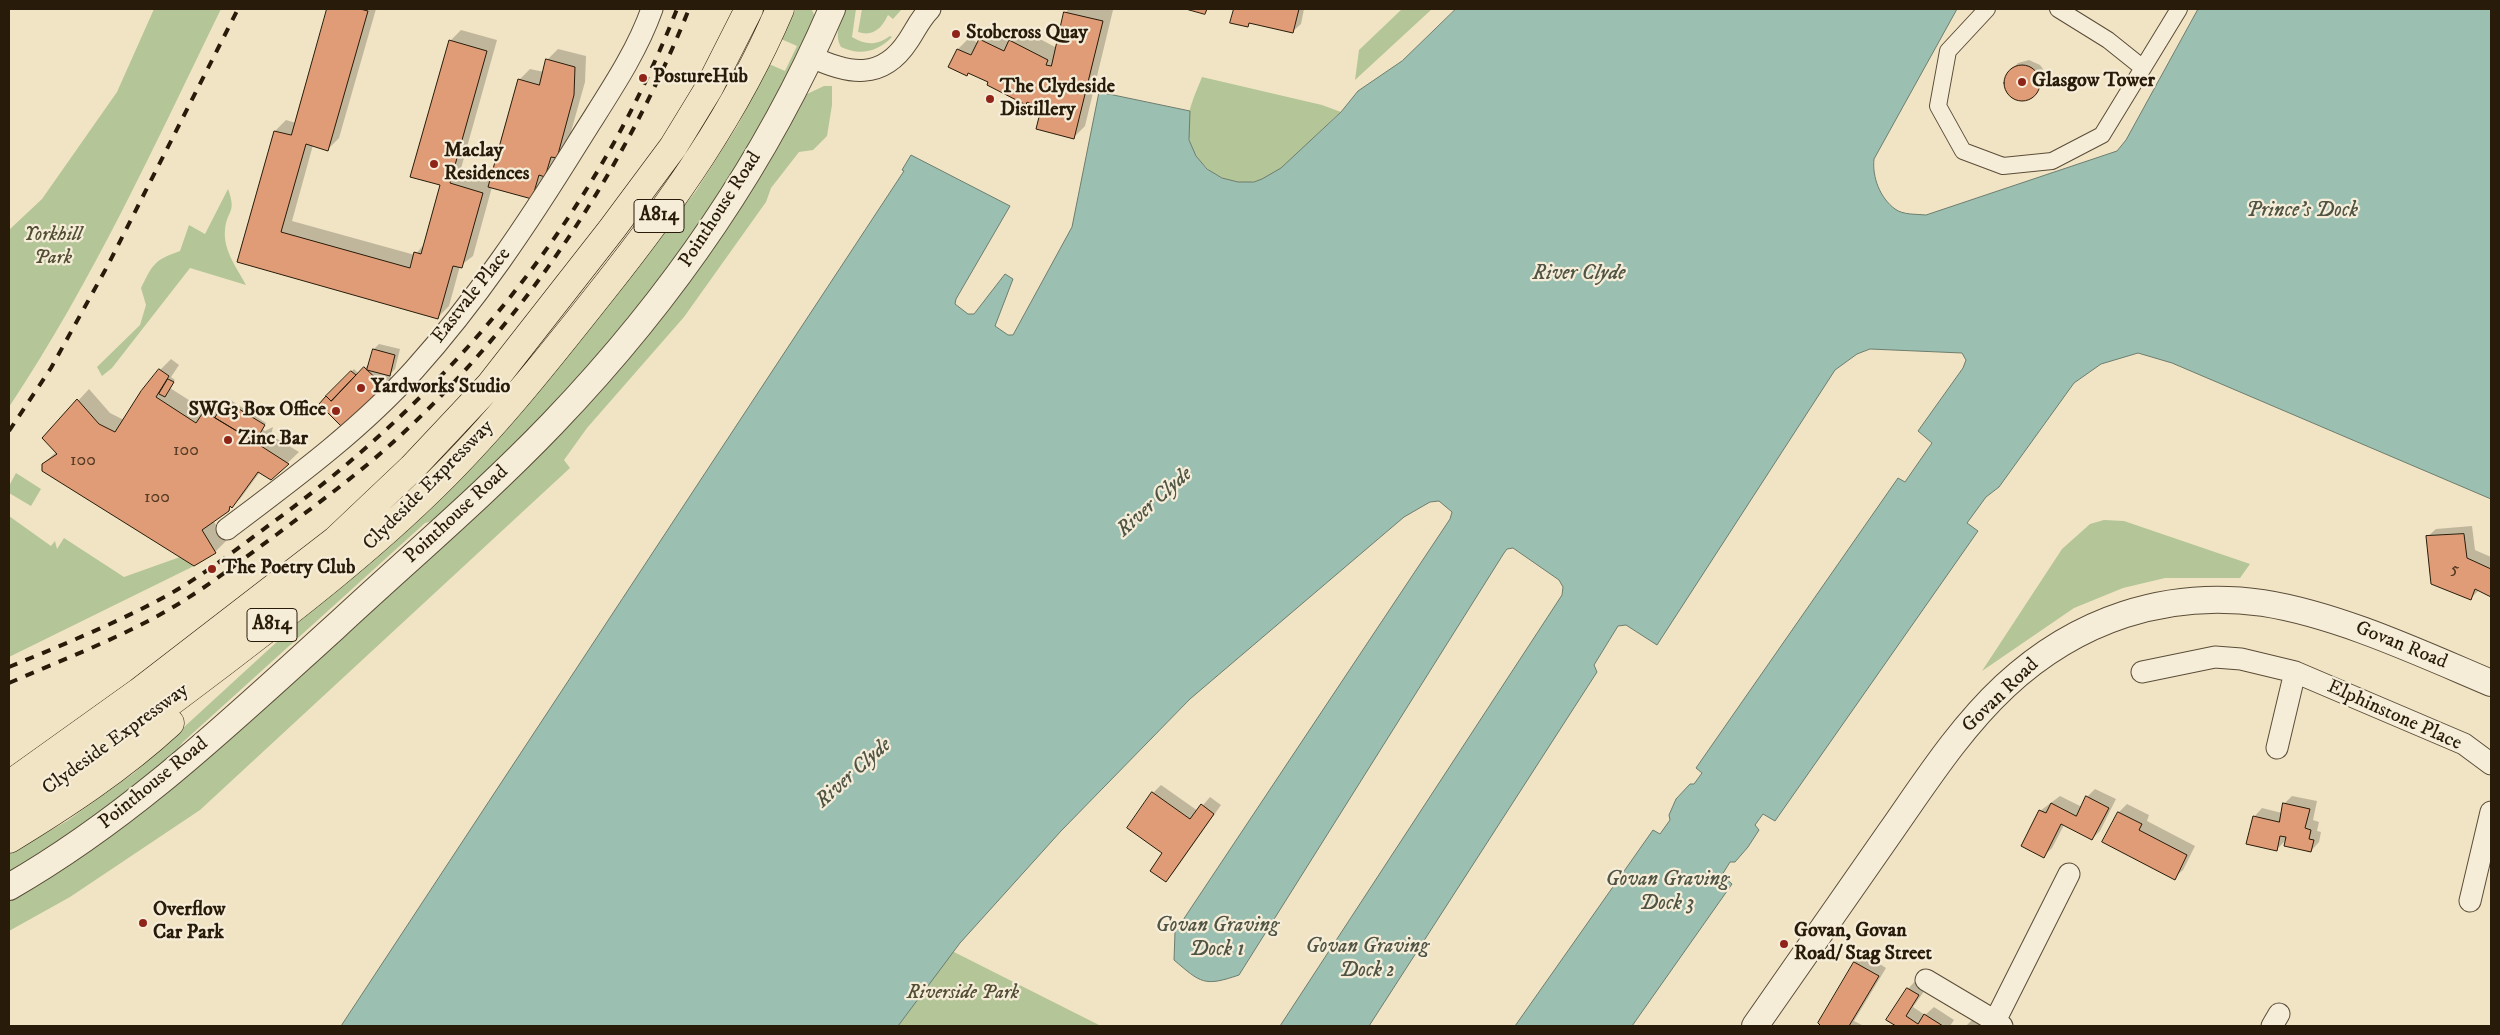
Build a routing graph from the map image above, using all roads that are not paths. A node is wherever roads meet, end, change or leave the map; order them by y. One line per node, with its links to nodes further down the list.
1 (652, 9): 11 (street, Eastvale Place)
2 (749, 9): 18 (main road, Clydeside Expressway / A814)
3 (780, 9): 12 (main road, Clydeside Expressway / A814)
4 (832, 9): 9 (street, Pointhouse Road)
5 (930, 9): 9 (street)
6 (1987, 9): 10 (street)
7 (2058, 9): 10 (street)
8 (2179, 9): 10 (street)
9 (812, 57): 23 (street, Pointhouse Road)
10 (2143, 68)
11 (227, 529)
12 (303, 600): 20 (main road, Clydeside Expressway / A814); 21 (main road, A814)
13 (2142, 672): 14 (street, Elphinstone Place)
14 (2295, 672): 16 (street); 17 (street, Elphinstone Place)
15 (2491, 683): 27 (street, Govan Road)
16 (2277, 748)
17 (2491, 764)
18 (9, 785)
19 (2491, 812): 24 (street)
20 (9, 816)
21 (9, 840)
22 (2069, 874): 26 (street)
23 (9, 887)
24 (2470, 901)
25 (1926, 980): 26 (street)
26 (1999, 1024)
27 (1755, 1026)

